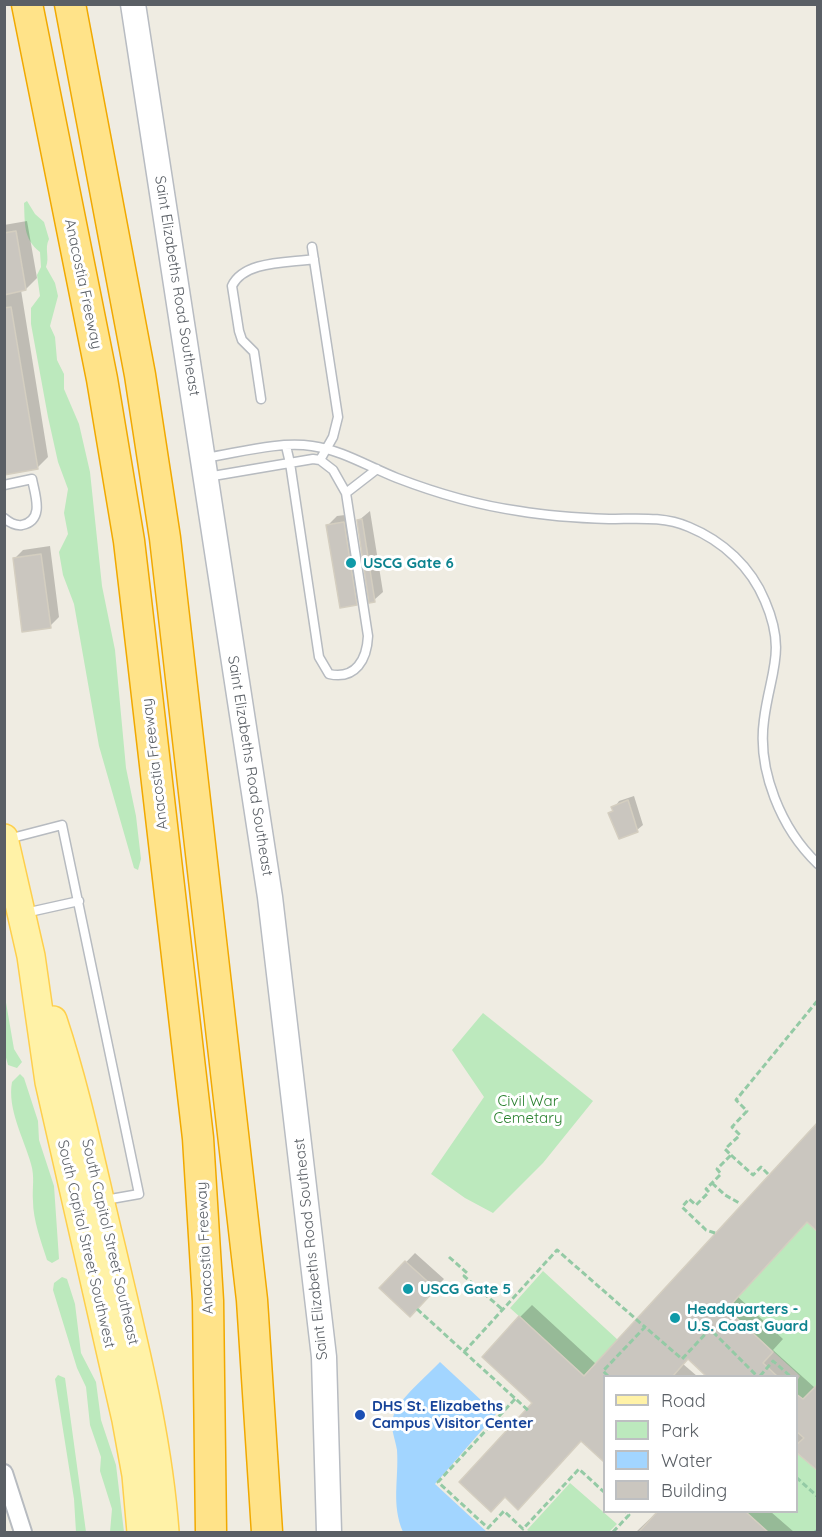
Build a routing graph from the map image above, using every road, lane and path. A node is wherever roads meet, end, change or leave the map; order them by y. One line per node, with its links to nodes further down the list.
1 (27, 4): 44 (highway, Anacostia Freeway)
2 (70, 4): 48 (highway)
3 (133, 4): 11 (main road, Saint Elizabeths Road Southeast)
4 (312, 247): 5 (lane)
5 (314, 259): 6 (lane); 8 (lane)
6 (261, 399)
7 (286, 446): 8 (lane); 10 (lane); 11 (lane)
8 (326, 448): 9 (lane); 12 (lane)
9 (320, 460): 10 (lane); 14 (lane)
10 (290, 463): 11 (lane); 14 (lane)
11 (205, 468): 49 (main road, Saint Elizabeths Road Southeast)
12 (377, 470): 14 (lane); 17 (lane)
13 (4, 485): 15 (lane)
14 (346, 494)
15 (4, 518)
16 (5, 839): 18 (lane); 19 (main road)
17 (818, 864)
18 (79, 901): 19 (lane); 25 (lane)
19 (22, 914): 20 (main road)
20 (32, 956): 25 (main road, South Capitol Street Southeast); 46 (main road, South Capitol Street Southwest)
21 (818, 1000): 22 (path)
22 (731, 1155): 23 (path); 24 (path)
23 (768, 1174)
24 (712, 1183): 26 (path); 27 (path)
25 (100, 1202): 47 (main road, South Capitol Street Southeast)
26 (741, 1204)
27 (715, 1233)
28 (449, 1257): 30 (path)
29 (417, 1309): 32 (path)
30 (503, 1310): 31 (path); 32 (path)
31 (645, 1327): 33 (path); 34 (path)
32 (464, 1352): 37 (path)
33 (606, 1375)
34 (756, 1375)
35 (760, 1375): 36 (path)
36 (788, 1375)
37 (515, 1399): 38 (path); 41 (path)
38 (530, 1413)
39 (4, 1473): 45 (street)
40 (798, 1479): 42 (path)
41 (603, 1491)
42 (818, 1497)
43 (627, 1513): 50 (path)
44 (210, 1529)
45 (23, 1533)
46 (141, 1533)
47 (165, 1533)
48 (267, 1533)
49 (329, 1533)
50 (613, 1533)

